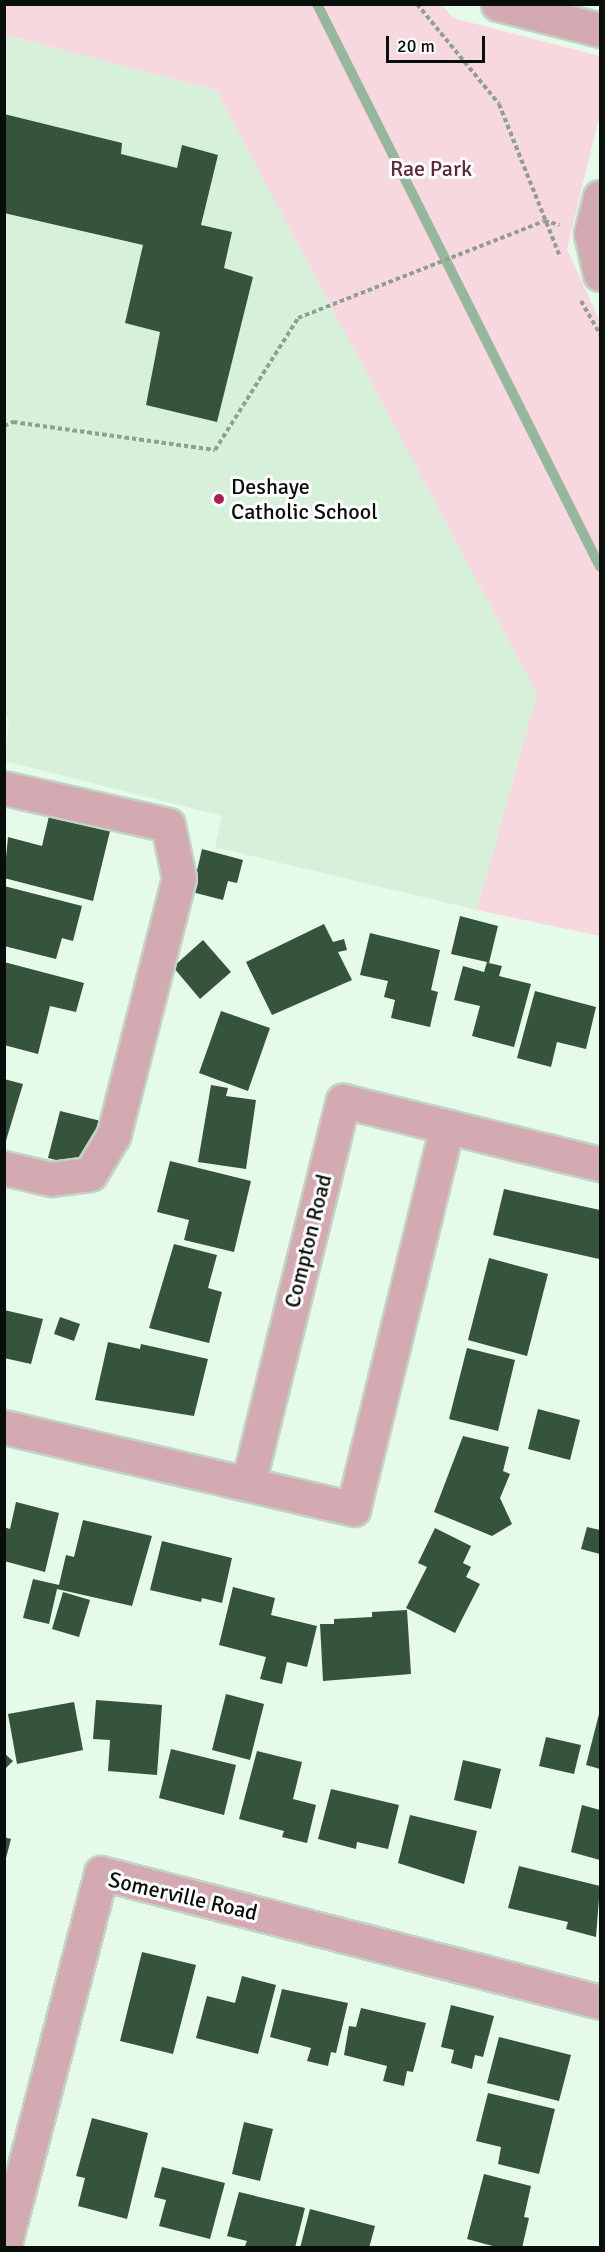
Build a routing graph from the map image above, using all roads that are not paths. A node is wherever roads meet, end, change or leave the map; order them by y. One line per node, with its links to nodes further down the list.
1 (498, 4): 2 (street)
2 (600, 30)
3 (600, 197): 4 (street)
4 (589, 283)
5 (4, 788): 8 (street)
6 (447, 1126): 7 (street, Compton Road); 10 (street, Compton Road); 10 (street)
7 (600, 1164)
8 (4, 1168)
9 (4, 1427): 10 (street)
10 (248, 1484)
11 (600, 2001): 12 (street, Somerville Road)
12 (4, 2246)

